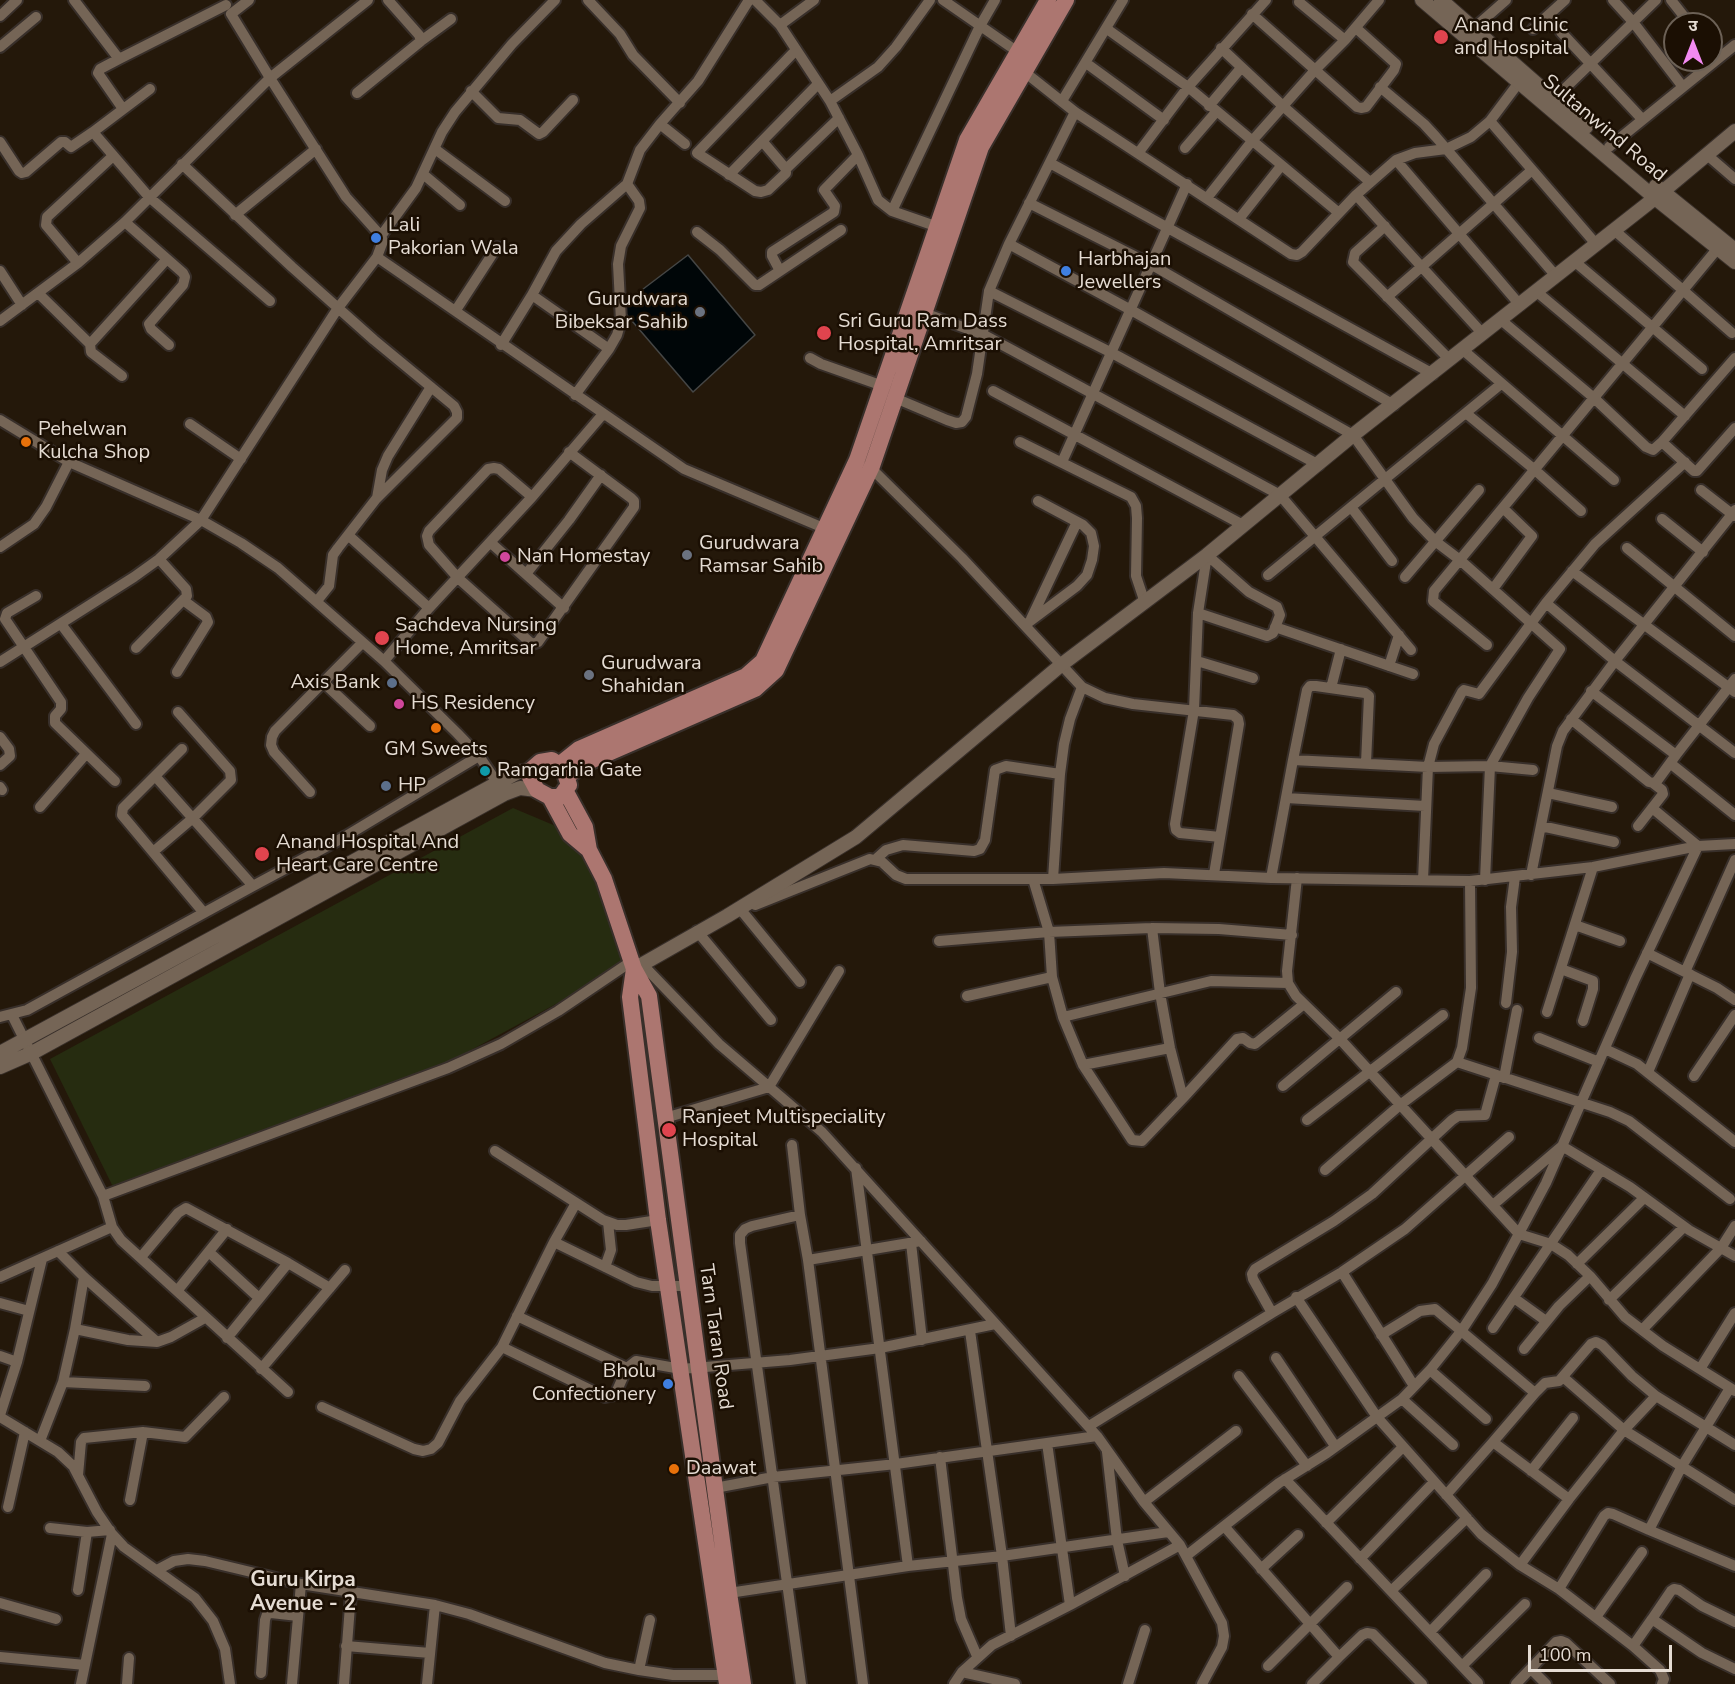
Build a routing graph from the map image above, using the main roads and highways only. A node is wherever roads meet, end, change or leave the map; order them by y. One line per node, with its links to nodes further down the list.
1 (1048, 0): 5 (main road)
2 (1066, 0): 5 (main road)
3 (1441, 0): 6 (main road, Sultanwind Road)
4 (1424, 1): 6 (main road, Sultanwind Road)
5 (1018, 62): 9 (main road)
6 (1522, 78): 8 (main road, Sultanwind Road); 8 (main road, Sultanwind Road)
7 (1735, 131): 8 (main road)
8 (1659, 194): 10 (main road, Sultanwind Road); 11 (main road, Sultanwind Road); 15 (main road)
9 (944, 230): 12 (main road); 12 (main road)
10 (1735, 250)
11 (1735, 262)
12 (901, 355): 14 (main road); 14 (main road)
13 (532, 769): 14 (main road); 14 (main road); 16 (main road)
14 (556, 784): 15 (main road); 16 (main road)
15 (636, 965): 19 (main road, Tarn Taran Road); 19 (main road, Tarn Taran Road)
16 (28, 1047): 17 (main road); 18 (main road)
17 (0, 1053)
18 (0, 1067)
19 (734, 1679)

